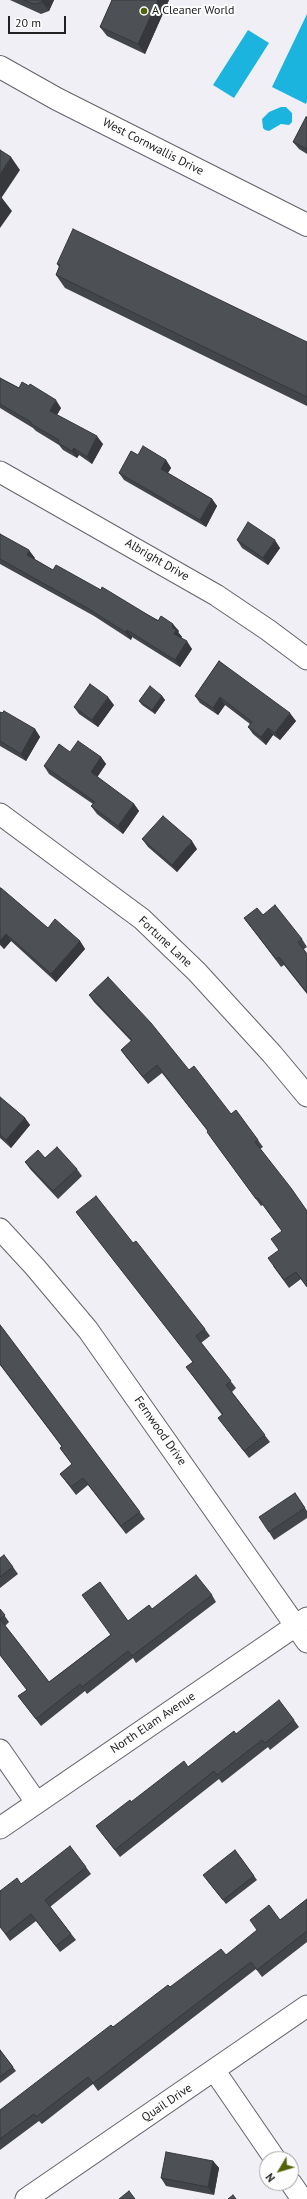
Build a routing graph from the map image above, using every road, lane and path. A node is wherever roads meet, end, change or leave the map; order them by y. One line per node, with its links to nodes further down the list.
1 (0, 67): 2 (street, West Cornwallis Drive)
2 (307, 225)
3 (0, 472): 4 (street, Albright Drive)
4 (307, 659)
5 (0, 814): 6 (street, Fortune Lane)
6 (307, 1096)
7 (0, 1229): 8 (street, Fernwood Drive)
8 (304, 1629): 10 (street, North Elam Avenue)
9 (0, 1750): 10 (street)
10 (36, 1802): 11 (street, North Elam Avenue)
11 (0, 1828)
12 (307, 2006): 13 (street, Quail Drive)
13 (214, 2070): 14 (street); 15 (street, Quail Drive)
14 (269, 2151)
15 (26, 2199)

